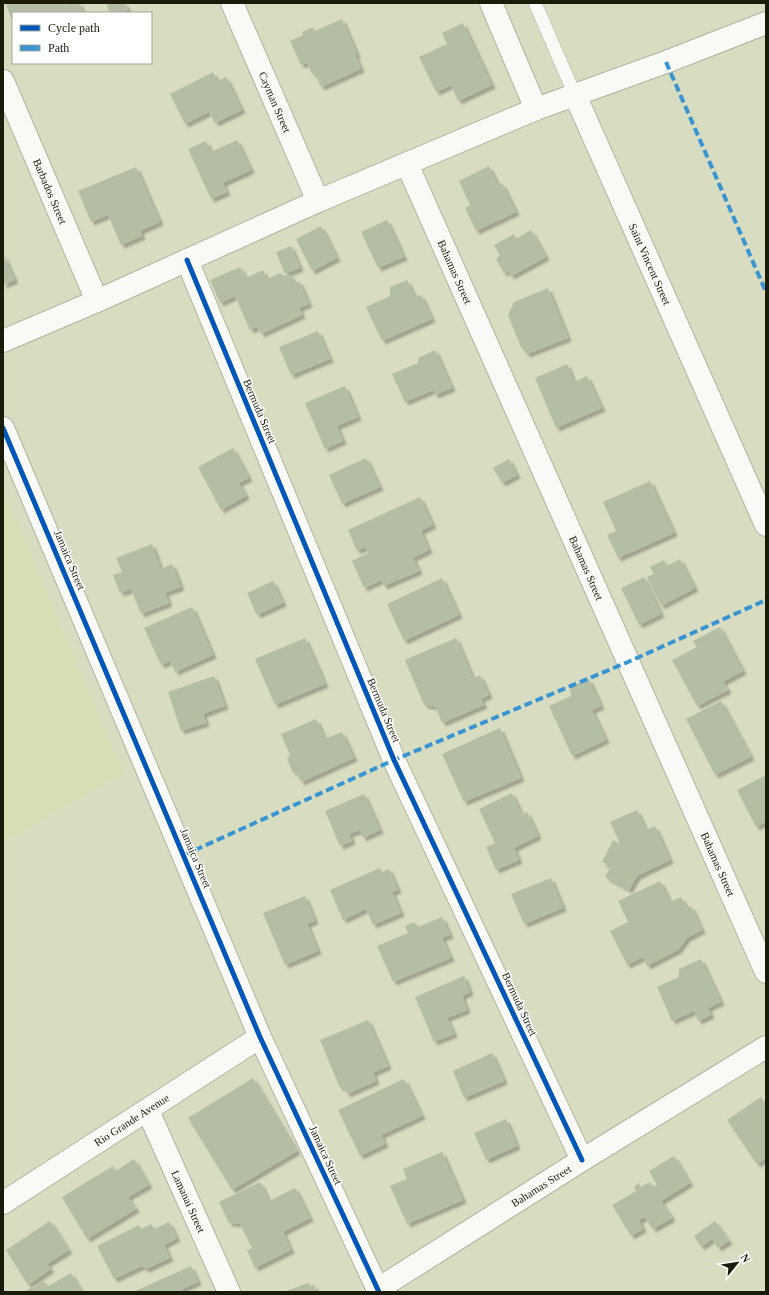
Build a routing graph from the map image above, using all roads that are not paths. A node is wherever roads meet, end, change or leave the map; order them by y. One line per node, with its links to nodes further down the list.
1 (232, 3): 9 (street, Cayman Street)
2 (491, 3): 7 (street)
3 (535, 3): 6 (lane, Saint Vincent Street)
4 (766, 23): 6 (street)
5 (3, 81): 11 (street, Barbados Street)
6 (575, 95): 7 (street); 14 (street, Saint Vincent Street)
7 (536, 109): 8 (street)
8 (407, 164): 9 (street); 15 (street, Bahamas Street)
9 (318, 201): 10 (street)
10 (187, 260): 11 (street); 19 (street, Bermuda Street)
11 (97, 301): 12 (street)
12 (3, 341)
13 (3, 428): 16 (street, Jamaica Street)
14 (766, 525)
15 (766, 972)
16 (260, 1037): 18 (street, Rio Grande Avenue); 21 (street, Jamaica Street)
17 (766, 1047): 19 (street, Bahamas Street)
18 (148, 1111): 20 (street, Rio Grande Avenue); 22 (street, Lamanai Street)
19 (582, 1160): 21 (street, Bahamas Street)
20 (3, 1203)
21 (378, 1290)
22 (229, 1292)

